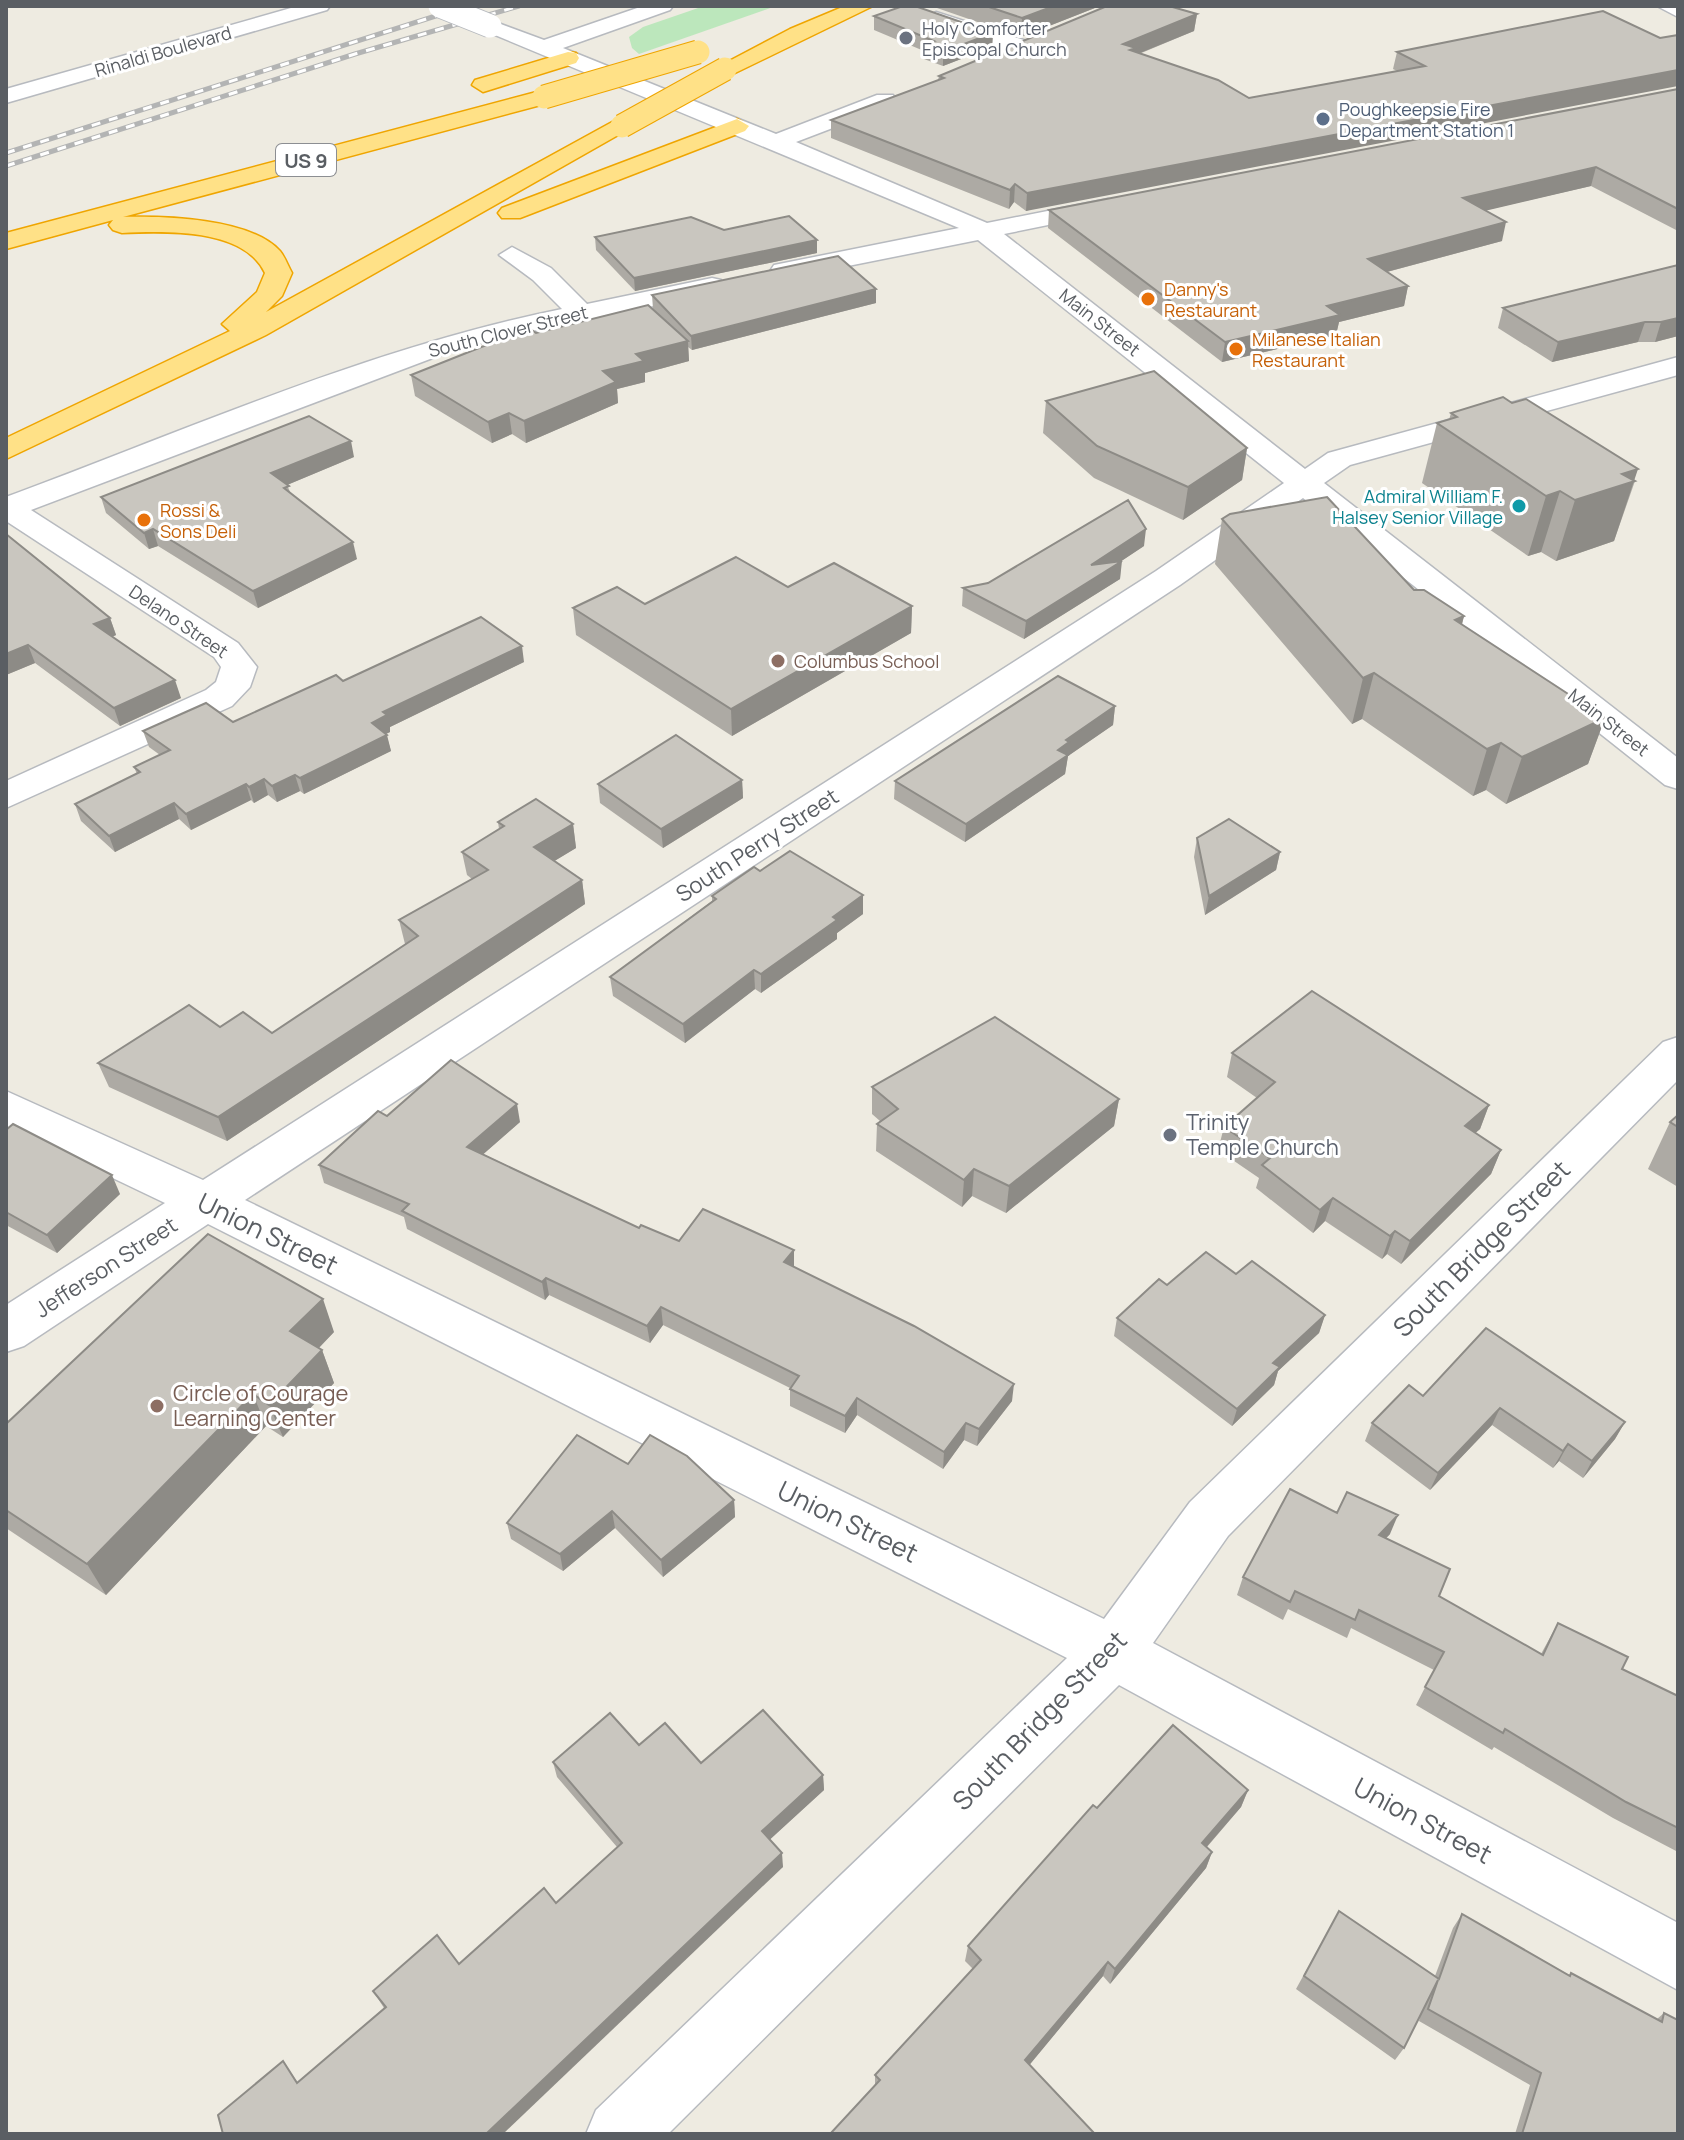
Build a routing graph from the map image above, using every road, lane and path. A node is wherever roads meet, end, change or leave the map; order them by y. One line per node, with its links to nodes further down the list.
1 (265, 6): 17 (street, Rinaldi Boulevard)
2 (320, 6): 20 (street, Rinaldi Boulevard)
3 (440, 6): 13 (street, Main Street, bridge)
4 (663, 6): 13 (street)
5 (823, 6): 10 (highway)
6 (863, 6): 32 (highway, bridge)
7 (1667, 6): 8 (street)
8 (1678, 11)
9 (920, 12): 14 (street)
10 (741, 36)
11 (1052, 37): 14 (street)
12 (720, 44): 25 (highway, US 9, bridge)
13 (543, 48): 15 (street, Main Street)
14 (1025, 48): 16 (street)
15 (568, 58): 19 (highway); 22 (street, Main Street)
16 (996, 59)
17 (6, 80)
18 (907, 92): 23 (street)
19 (454, 94)
20 (6, 96)
21 (410, 109): 25 (highway)
22 (737, 126): 23 (street, Main Street); 32 (highway)
23 (775, 142): 26 (street, Main Street)
24 (1136, 200): 26 (street)
25 (68, 223): 27 (highway, US 9)
26 (982, 230): 30 (street); 39 (street, Main Street)
27 (6, 241)
28 (6, 249): 35 (highway)
29 (512, 255): 33 (street)
30 (763, 275)
31 (733, 282): 33 (street, South Clover Street)
32 (296, 307): 35 (highway)
33 (581, 313): 40 (street, South Clover Street)
34 (1678, 366): 39 (street, South Perry Street)
35 (144, 386): 36 (highway)
36 (114, 400): 37 (highway); 38 (highway)
37 (6, 438)
38 (6, 450)
39 (1305, 482): 41 (street, Main Street); 45 (street, South Perry Street)
40 (6, 508): 42 (street, Delano Street)
41 (1678, 777)
42 (6, 796)
43 (1678, 1053): 47 (street, South Bridge Street)
44 (6, 1108): 45 (street, Union Street)
45 (206, 1202): 46 (street, Jefferson Street); 47 (street, Union Street)
46 (6, 1331)
47 (1113, 1652): 48 (street, Union Street); 49 (street, South Bridge Street)
48 (1678, 1958)
49 (620, 2134)

